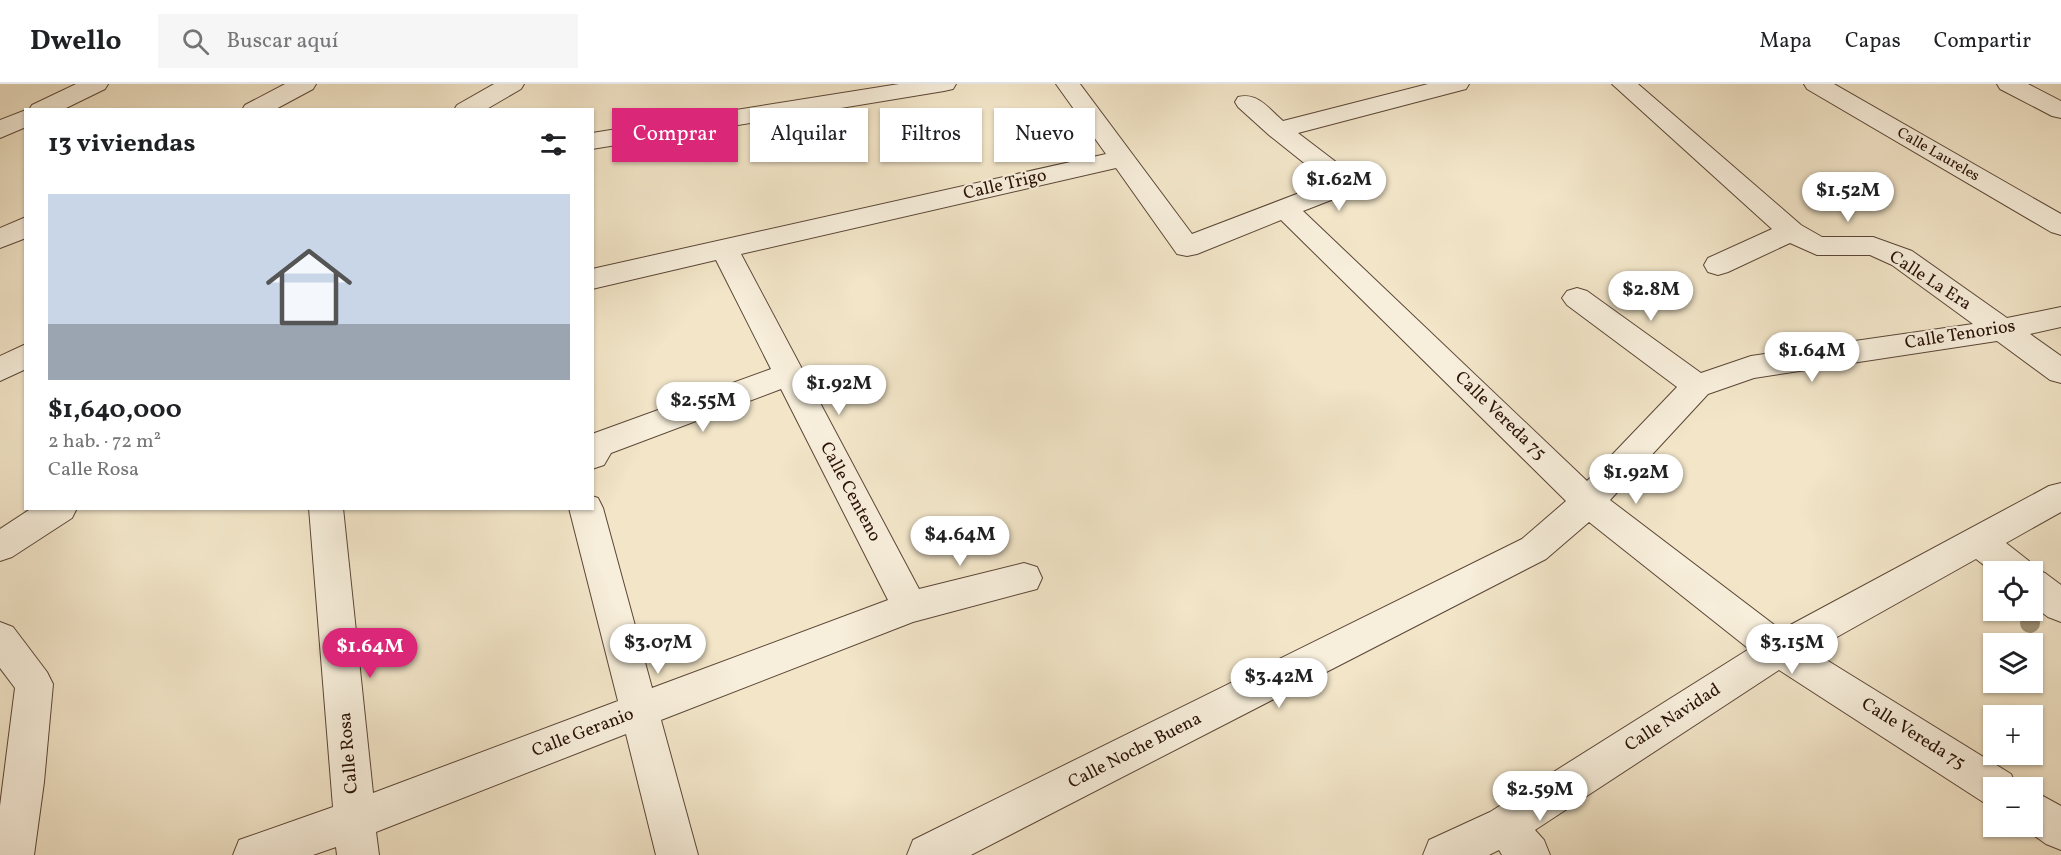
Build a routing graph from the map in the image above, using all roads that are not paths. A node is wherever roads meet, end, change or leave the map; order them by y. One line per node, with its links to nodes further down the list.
1 (96, 84): 10 (street)
2 (304, 84): 12 (street)
3 (512, 84): 13 (street)
4 (944, 84): 18 (street)
5 (1068, 84): 19 (street)
6 (1457, 84): 17 (street)
7 (1624, 84): 23 (street, Calle La Era)
8 (1816, 84): 21 (street, Calle Laureles)
9 (2009, 84): 14 (street)
10 (50, 99)
11 (1247, 102): 17 (street)
12 (258, 108)
13 (470, 108)
14 (2061, 111)
15 (24, 118): 16 (street)
16 (0, 130)
17 (1278, 130): 20 (street)
18 (594, 141)
19 (1121, 159): 20 (street); 25 (street, Calle Trigo)
20 (1286, 210): 38 (street, Calle Vereda 75)
21 (2061, 226)
22 (24, 227): 24 (street)
23 (1791, 231): 26 (street); 30 (street, Calle La Era)
24 (0, 239)
25 (724, 248): 27 (street, Calle Trigo); 34 (street, Calle Centeno)
26 (1718, 265)
27 (594, 279)
28 (1577, 298): 35 (street)
29 (2061, 317): 30 (street, Calle Tenorios)
30 (2003, 330): 33 (street, Calle La Era); 35 (street, Calle Tenorios)
31 (24, 356): 32 (street)
32 (0, 370)
33 (2061, 372)
34 (789, 375): 36 (street); 48 (street, Calle Centeno)
35 (1697, 386): 38 (street, Calle Tenorios)
36 (594, 453)
37 (2061, 496): 42 (street, Calle Navidad)
38 (1588, 502): 50 (street, Calle Vereda 75); 60 (street, Calle Noche Buena)
39 (57, 510): 43 (street)
40 (326, 510): 55 (street, Calle Rosa)
41 (587, 510): 51 (street)
42 (1979, 541): 44 (street); 50 (street, Calle Navidad)
43 (0, 547)
44 (2004, 561)
45 (1024, 578): 48 (street, Calle Geranio)
46 (2043, 592): 47 (street)
47 (2061, 606)
48 (910, 608): 51 (street, Calle Geranio)
49 (0, 638): 57 (street)
50 (1779, 650): 52 (street, Calle Vereda 75); 56 (street, Calle Navidad)
51 (639, 712): 55 (street, Calle Geranio); 59 (street)
52 (1983, 779)
53 (2043, 818): 54 (street)
54 (2061, 830)
55 (356, 837): 58 (street, Calle Geranio)
56 (1517, 840): 61 (street, Calle Navidad)
57 (13, 855)
58 (254, 855)
59 (677, 855)
60 (928, 855)
61 (1444, 855)

